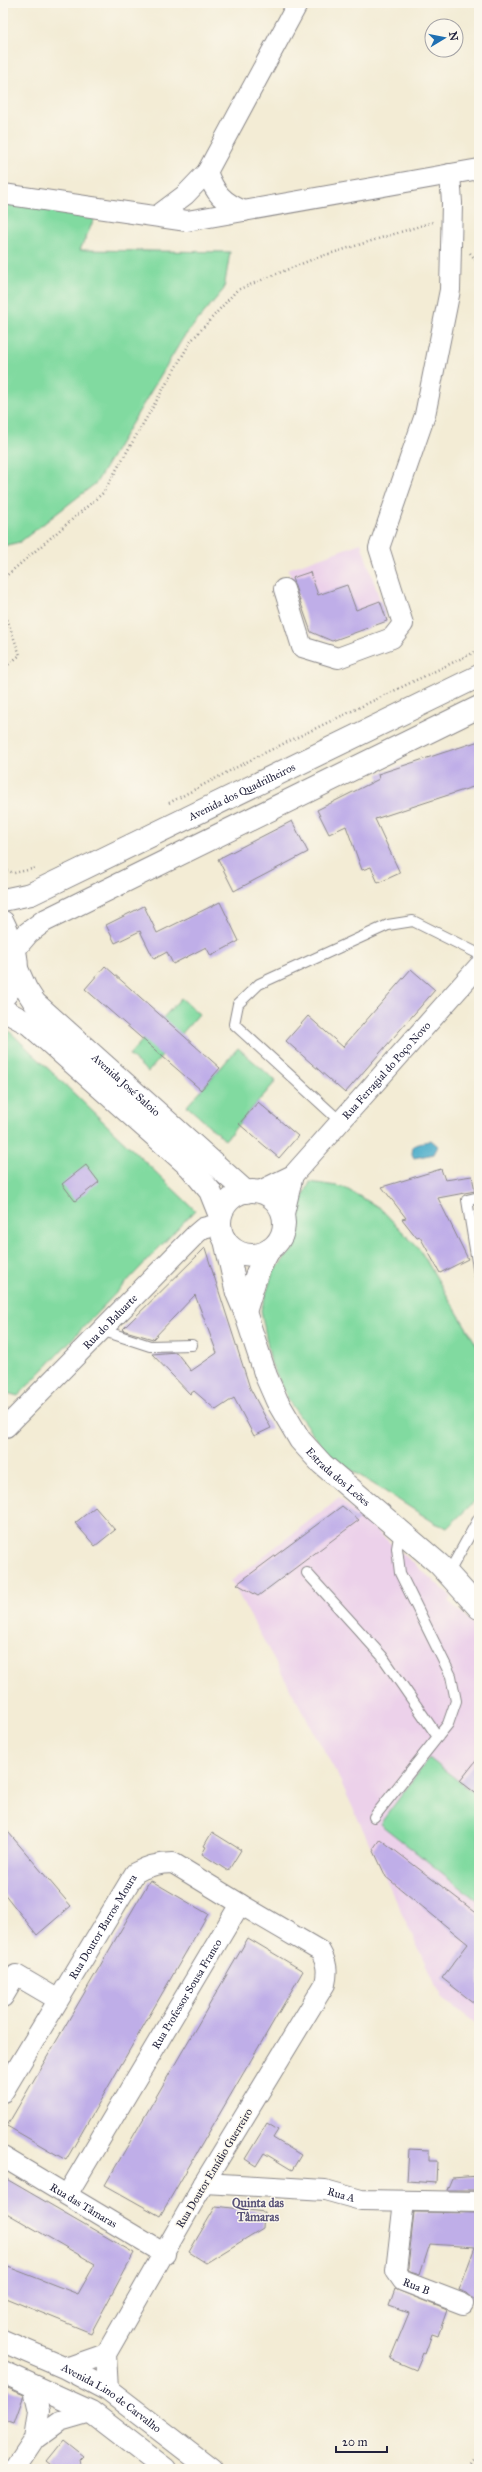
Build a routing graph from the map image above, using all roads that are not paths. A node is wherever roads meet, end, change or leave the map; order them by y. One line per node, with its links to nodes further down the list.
1 (298, 3): 3 (street)
2 (479, 169): 4 (street)
3 (207, 172): 6 (street); 7 (street)
4 (450, 174): 6 (street); 8 (street)
5 (3, 194): 7 (street)
6 (244, 211): 7 (street)
7 (157, 216)
8 (284, 589)
9 (479, 676): 11 (main road, Avenida dos Quadrilheiros)
10 (479, 707): 13 (main road)
11 (3, 900)
12 (3, 922): 13 (main road)
13 (16, 947): 16 (main road)
14 (479, 954): 19 (lane)
15 (479, 966): 19 (street, Rua Ferragial do Poço Novo)
16 (17, 969): 17 (main road); 21 (main road, Avenida José Saloio)
17 (3, 998)
18 (3, 1010): 24 (main road, Avenida José Saloio)
19 (341, 1122): 20 (street, Rua Ferragial do Poço Novo)
20 (293, 1175): 21 (street); 23 (street)
21 (252, 1192): 23 (main road); 24 (main road)
22 (479, 1197): 26 (lane)
23 (283, 1218): 25 (main road)
24 (221, 1227): 25 (main road); 27 (main road, Avenida José Saloio); 28 (street, Rua do Baluarte)
25 (269, 1250): 27 (main road)
26 (479, 1274)
27 (245, 1312): 32 (main road, Estrada dos Leões)
28 (101, 1330): 29 (lane); 30 (street, Rua do Baluarte)
29 (192, 1345)
30 (6, 1427)
31 (479, 1518): 34 (lane)
32 (400, 1530): 34 (main road, Estrada dos Leões); 36 (lane)
33 (307, 1573): 36 (lane)
34 (448, 1574): 35 (main road, Estrada dos Leões)
35 (479, 1608)
36 (438, 1737): 37 (lane)
37 (374, 1817)
38 (240, 1904): 40 (street, Rua Doutor Barros Moura); 43 (street, Rua Doutor Emídio Guerreiro); 44 (street, Rua Professor Sousa Franco)
39 (3, 1997): 40 (street)
40 (57, 1999): 41 (street, Rua Doutor Barros Moura)
41 (3, 2092)
42 (3, 2157): 44 (street, Rua das Tâmaras)
43 (204, 2183): 45 (street, Rua A); 47 (street, Rua Doutor Emídio Guerreiro)
44 (67, 2195): 47 (street, Rua das Tâmaras)
45 (404, 2201): 46 (street, Rua A); 48 (street, Rua B)
46 (479, 2202)
47 (164, 2254): 50 (street, Rua Doutor Emídio Guerreiro)
48 (463, 2304)
49 (3, 2341): 51 (main road, Avenida Lino de Carvalho)
50 (106, 2354): 51 (street); 54 (street)
51 (66, 2368): 54 (main road, Avenida Lino de Carvalho)
52 (3, 2372): 53 (main road, Avenida Lino de Carvalho)
53 (33, 2385): 55 (main road, Avenida Lino de Carvalho); 56 (street)
54 (108, 2390): 59 (main road, Avenida Lino de Carvalho)
55 (91, 2412): 56 (street); 58 (main road, Avenida Lino de Carvalho)
56 (35, 2439): 57 (street)
57 (15, 2469)
58 (165, 2469)
59 (211, 2469)

